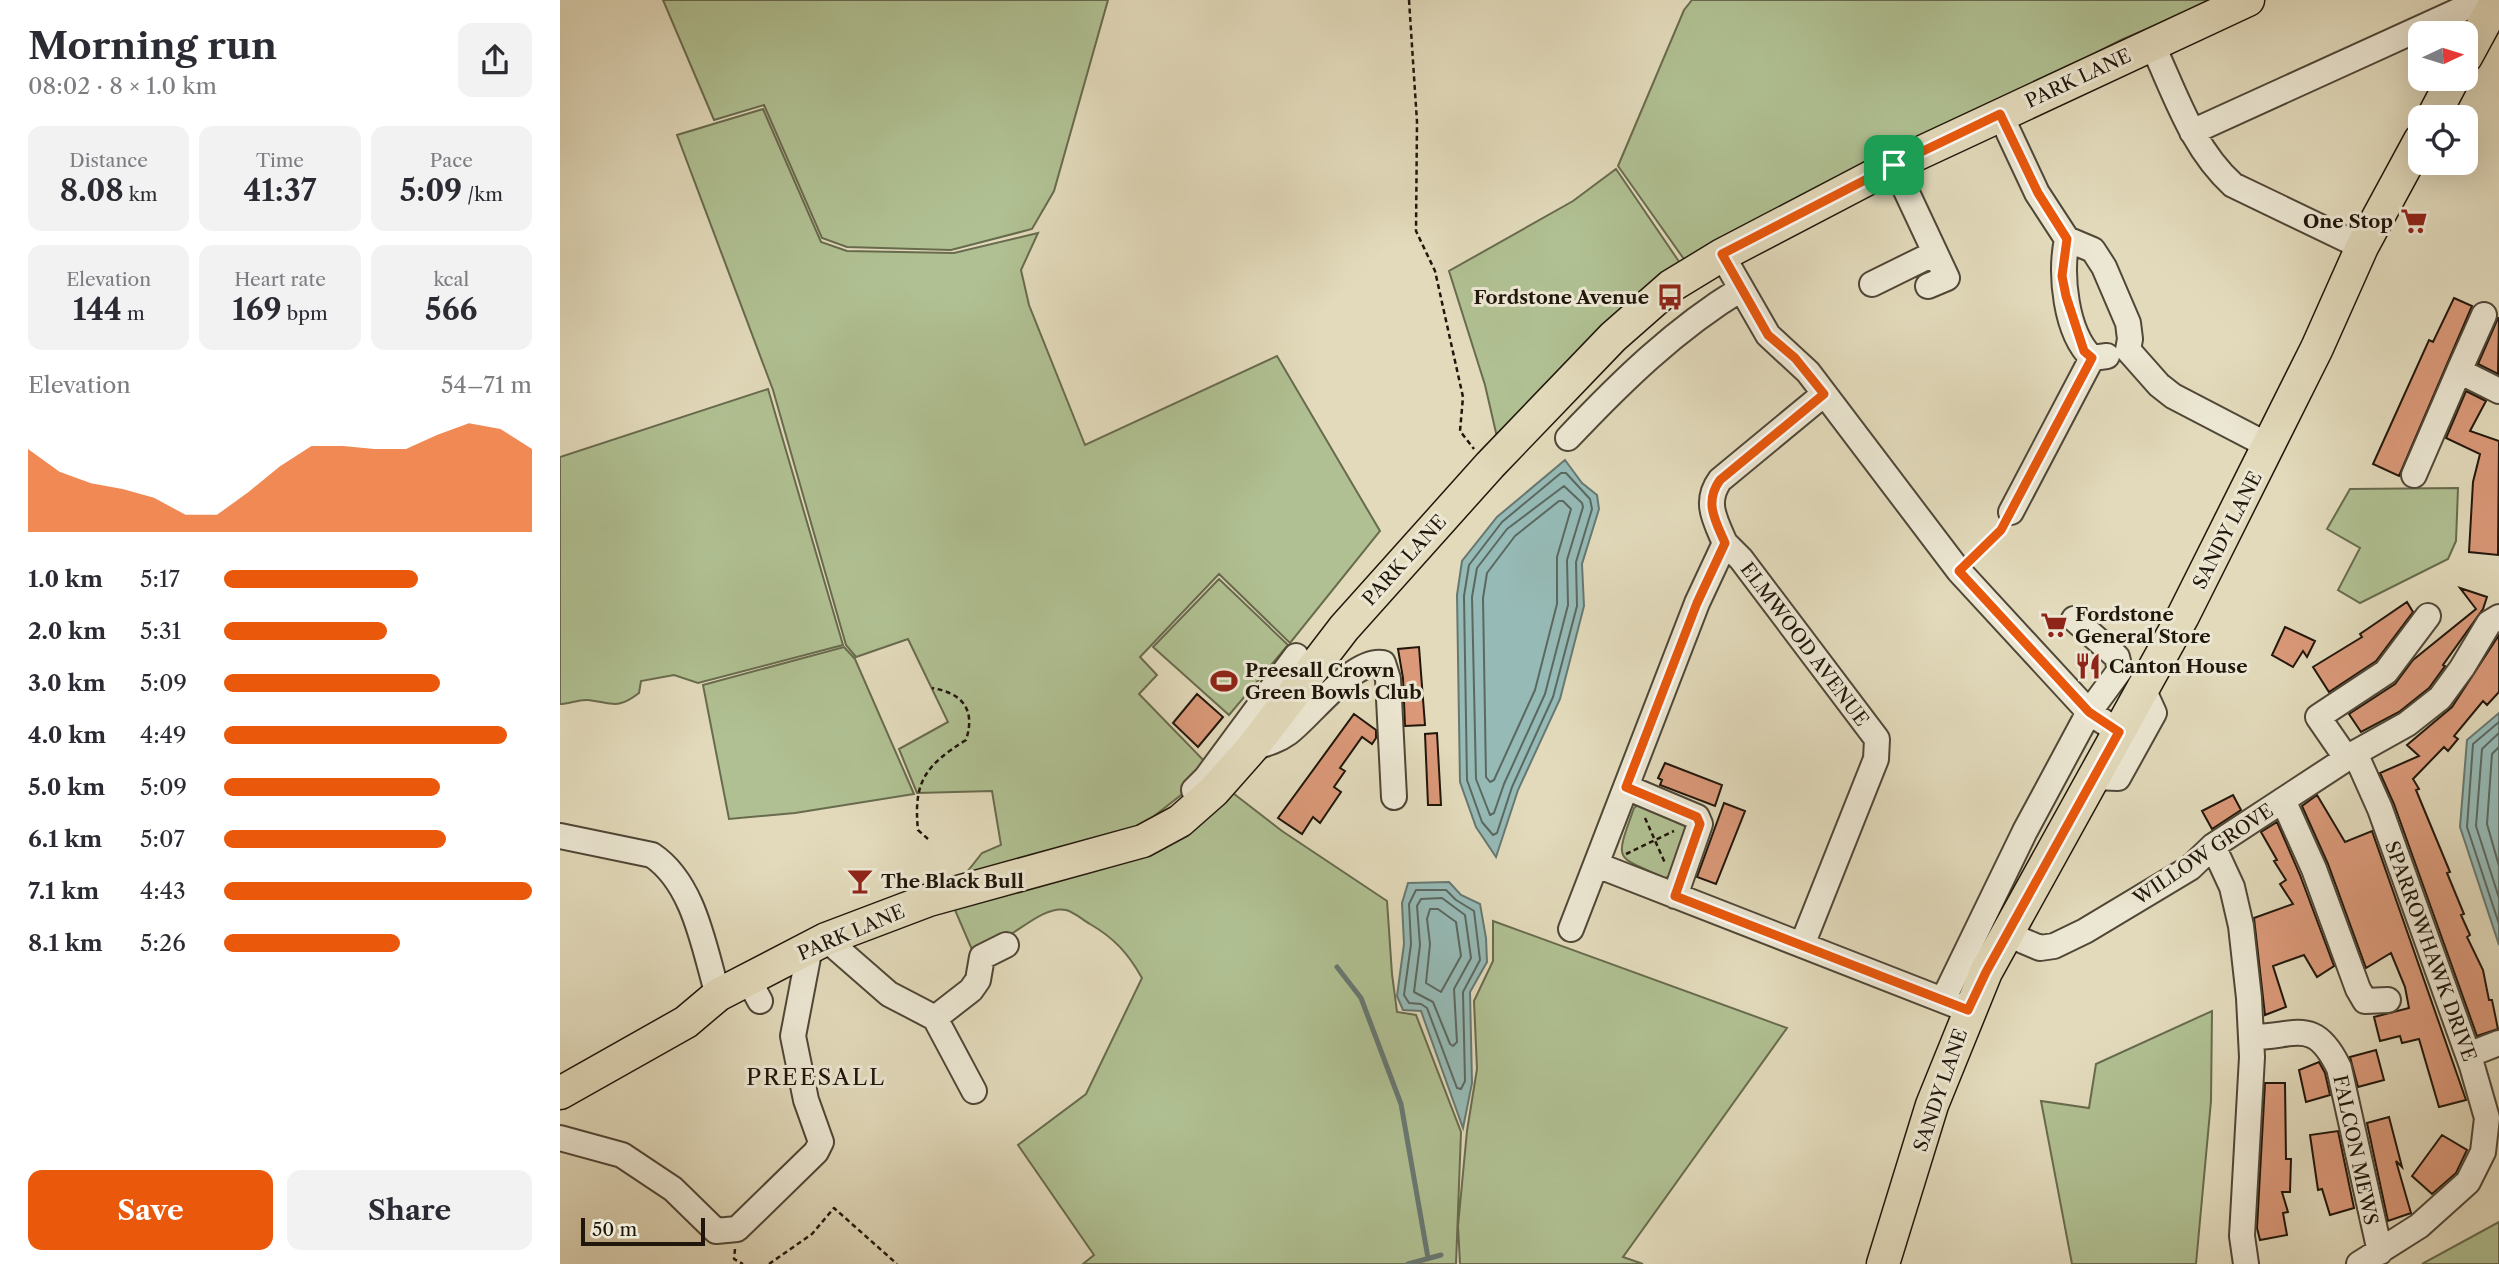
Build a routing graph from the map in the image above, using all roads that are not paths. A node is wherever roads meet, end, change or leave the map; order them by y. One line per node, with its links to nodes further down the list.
1 (2248, 0): 5 (main road, PARK LANE)
2 (2497, 0): 3 (main road)
3 (2488, 22): 4 (main road); 7 (street)
4 (2478, 38)
5 (2152, 44): 6 (main road, PARK LANE); 7 (street)
6 (2000, 114): 9 (main road, PARK LANE); 10 (street)
7 (2192, 131): 11 (street)
8 (2408, 162): 11 (main road, SANDY LANE)
9 (1894, 165): 12 (street); 13 (main road, PARK LANE)
10 (2067, 239): 18 (street); 19 (street)
11 (2362, 247): 24 (main road, SANDY LANE)
12 (1936, 253): 14 (street); 15 (street)
13 (1722, 254): 16 (street); 35 (main road, PARK LANE)
14 (1872, 284)
15 (1928, 286)
16 (1741, 289): 22 (street); 23 (street)
17 (2484, 315): 20 (street)
18 (2127, 350): 19 (street); 24 (street)
19 (2092, 358): 26 (street)
20 (2459, 371): 21 (street); 25 (street)
21 (2499, 391)
22 (1824, 394): 27 (street); 33 (street)
23 (1568, 438)
24 (2269, 446): 32 (main road, SANDY LANE)
25 (2414, 475)
26 (2011, 512)
27 (1725, 543): 38 (street); 50 (street, ELMWOOD AVENUE)
28 (2428, 616): 36 (street, SPARROWHAWK DRIVE)
29 (2499, 617): 36 (street, WILLOW GROVE)
30 (2074, 619): 33 (street, SANDY LANE)
31 (1296, 656): 42 (street)
32 (2144, 691): 34 (main road, SANDY LANE); 37 (street)
33 (2089, 712): 34 (street); 53 (street, SANDY LANE)
34 (2119, 732): 37 (main road, SANDY LANE)
35 (1252, 748): 39 (street); 42 (main road, PARK LANE)
36 (2351, 756): 40 (street, WILLOW GROVE); 57 (street, SPARROWHAWK DRIVE)
37 (2094, 777): 47 (main road, SANDY LANE)
38 (1626, 787): 44 (street); 45 (street)
39 (1394, 797)
40 (2283, 800): 43 (street, WILLOW GROVE); 52 (street)
41 (560, 836): 51 (street)
42 (1131, 845): 48 (main road, PARK LANE)
43 (2213, 846): 47 (street, WILLOW GROVE); 55 (street)
44 (1597, 865): 45 (street); 46 (street)
45 (1675, 896): 50 (street)
46 (1571, 929)
47 (2007, 934): 53 (main road, SANDY LANE)
48 (818, 943): 51 (main road, PARK LANE); 54 (street); 60 (street)
49 (1006, 945): 54 (street)
50 (1802, 945): 53 (street)
51 (718, 995): 59 (main road, PARK LANE)
52 (2388, 1000)
53 (1956, 1005): 62 (main road, SANDY LANE)
54 (935, 1018): 58 (street)
55 (2251, 1037): 61 (street, FALCON MEWS); 63 (street)
56 (2499, 1043): 57 (street)
57 (2468, 1055): 61 (street, SPARROWHAWK DRIVE)
58 (974, 1091)
59 (560, 1093)
60 (560, 1138)
61 (2369, 1258)
62 (1883, 1264)
63 (2246, 1264)

